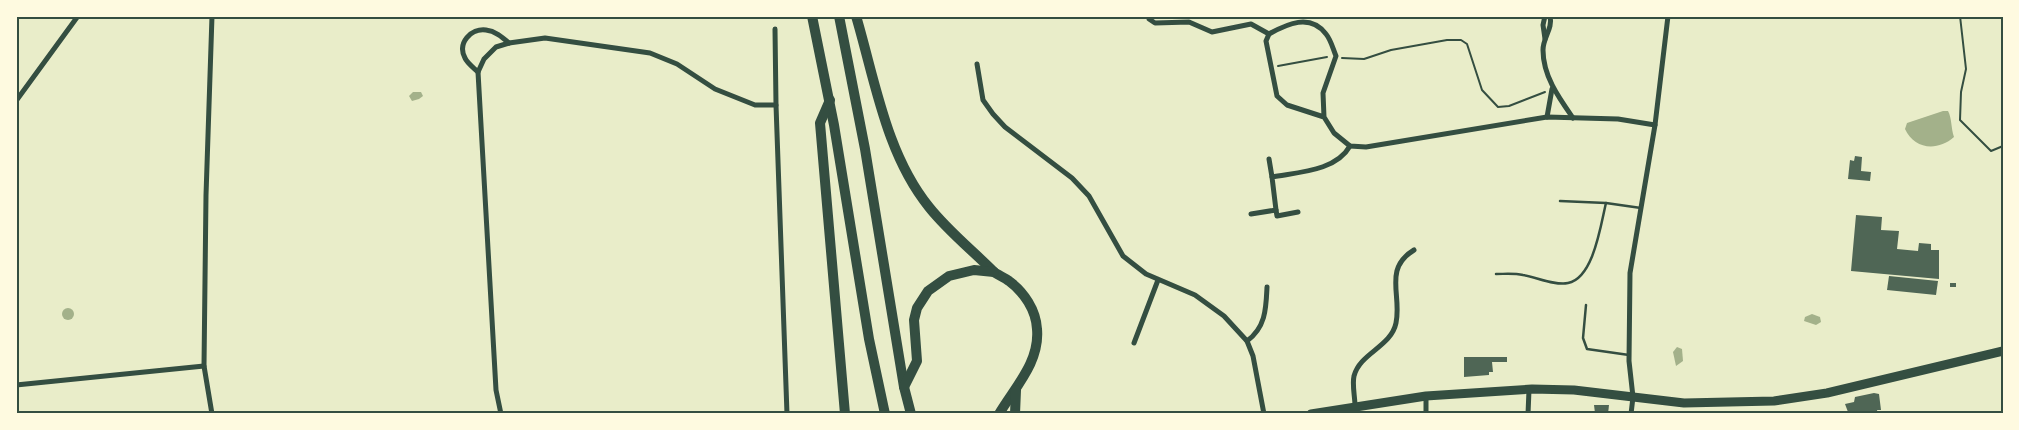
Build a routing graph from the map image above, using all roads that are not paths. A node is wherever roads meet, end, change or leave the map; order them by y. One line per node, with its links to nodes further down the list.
1 (78, 16): 19 (street)
2 (212, 16): 44 (street)
3 (812, 16): 18 (highway)
4 (839, 16): 46 (highway)
5 (856, 16): 35 (highway)
6 (1149, 16): 12 (street)
7 (1545, 16): 13 (street)
8 (1550, 16): 13 (street)
9 (1668, 16): 24 (street)
10 (1300, 18): 12 (street); 21 (street)
11 (775, 29): 20 (street)
12 (1269, 34): 21 (street)
13 (1545, 40): 17 (street)
14 (509, 43): 16 (street); 16 (street); 20 (street)
15 (978, 64): 37 (street)
16 (478, 72): 55 (street)
17 (1552, 88): 22 (street); 23 (street)
18 (830, 100): 57 (highway); 58 (highway)
19 (16, 101)
20 (776, 105): 56 (street)
21 (1324, 117): 25 (street)
22 (1547, 117): 23 (street); 25 (street)
23 (1573, 118): 24 (street)
24 (1655, 125): 30 (street)
25 (1350, 146): 27 (street)
26 (1269, 159): 27 (street)
27 (1272, 176): 31 (street)
28 (1560, 201): 29 (lane)
29 (1606, 203): 30 (lane); 36 (lane)
30 (1641, 208): 43 (street)
31 (1276, 210): 32 (street); 33 (street)
32 (1298, 212)
33 (1251, 214)
34 (1414, 250): 51 (street)
35 (994, 272): 46 (highway); 47 (highway)
36 (1496, 274)
37 (1158, 280): 40 (street); 41 (street)
38 (1274, 291): 40 (street)
39 (1586, 305): 43 (lane)
40 (1247, 341): 60 (street)
41 (1134, 343)
42 (2003, 351): 50 (main road)
43 (1629, 355): 50 (street)
44 (204, 366): 45 (street); 54 (street)
45 (16, 385)
46 (904, 387): 59 (highway)
47 (1016, 389): 52 (highway); 53 (highway)
48 (1529, 390): 49 (main road); 50 (main road); 63 (street)
49 (1426, 396): 51 (main road); 62 (street)
50 (1633, 397): 64 (street)
51 (1355, 406): 61 (main road)
52 (1002, 411)
53 (1016, 413)
54 (212, 414)
55 (501, 414)
56 (787, 414)
57 (845, 414)
58 (884, 414)
59 (911, 414)
60 (1264, 414)
61 (1310, 414)
62 (1426, 414)
63 (1528, 414)
64 (1631, 414)

